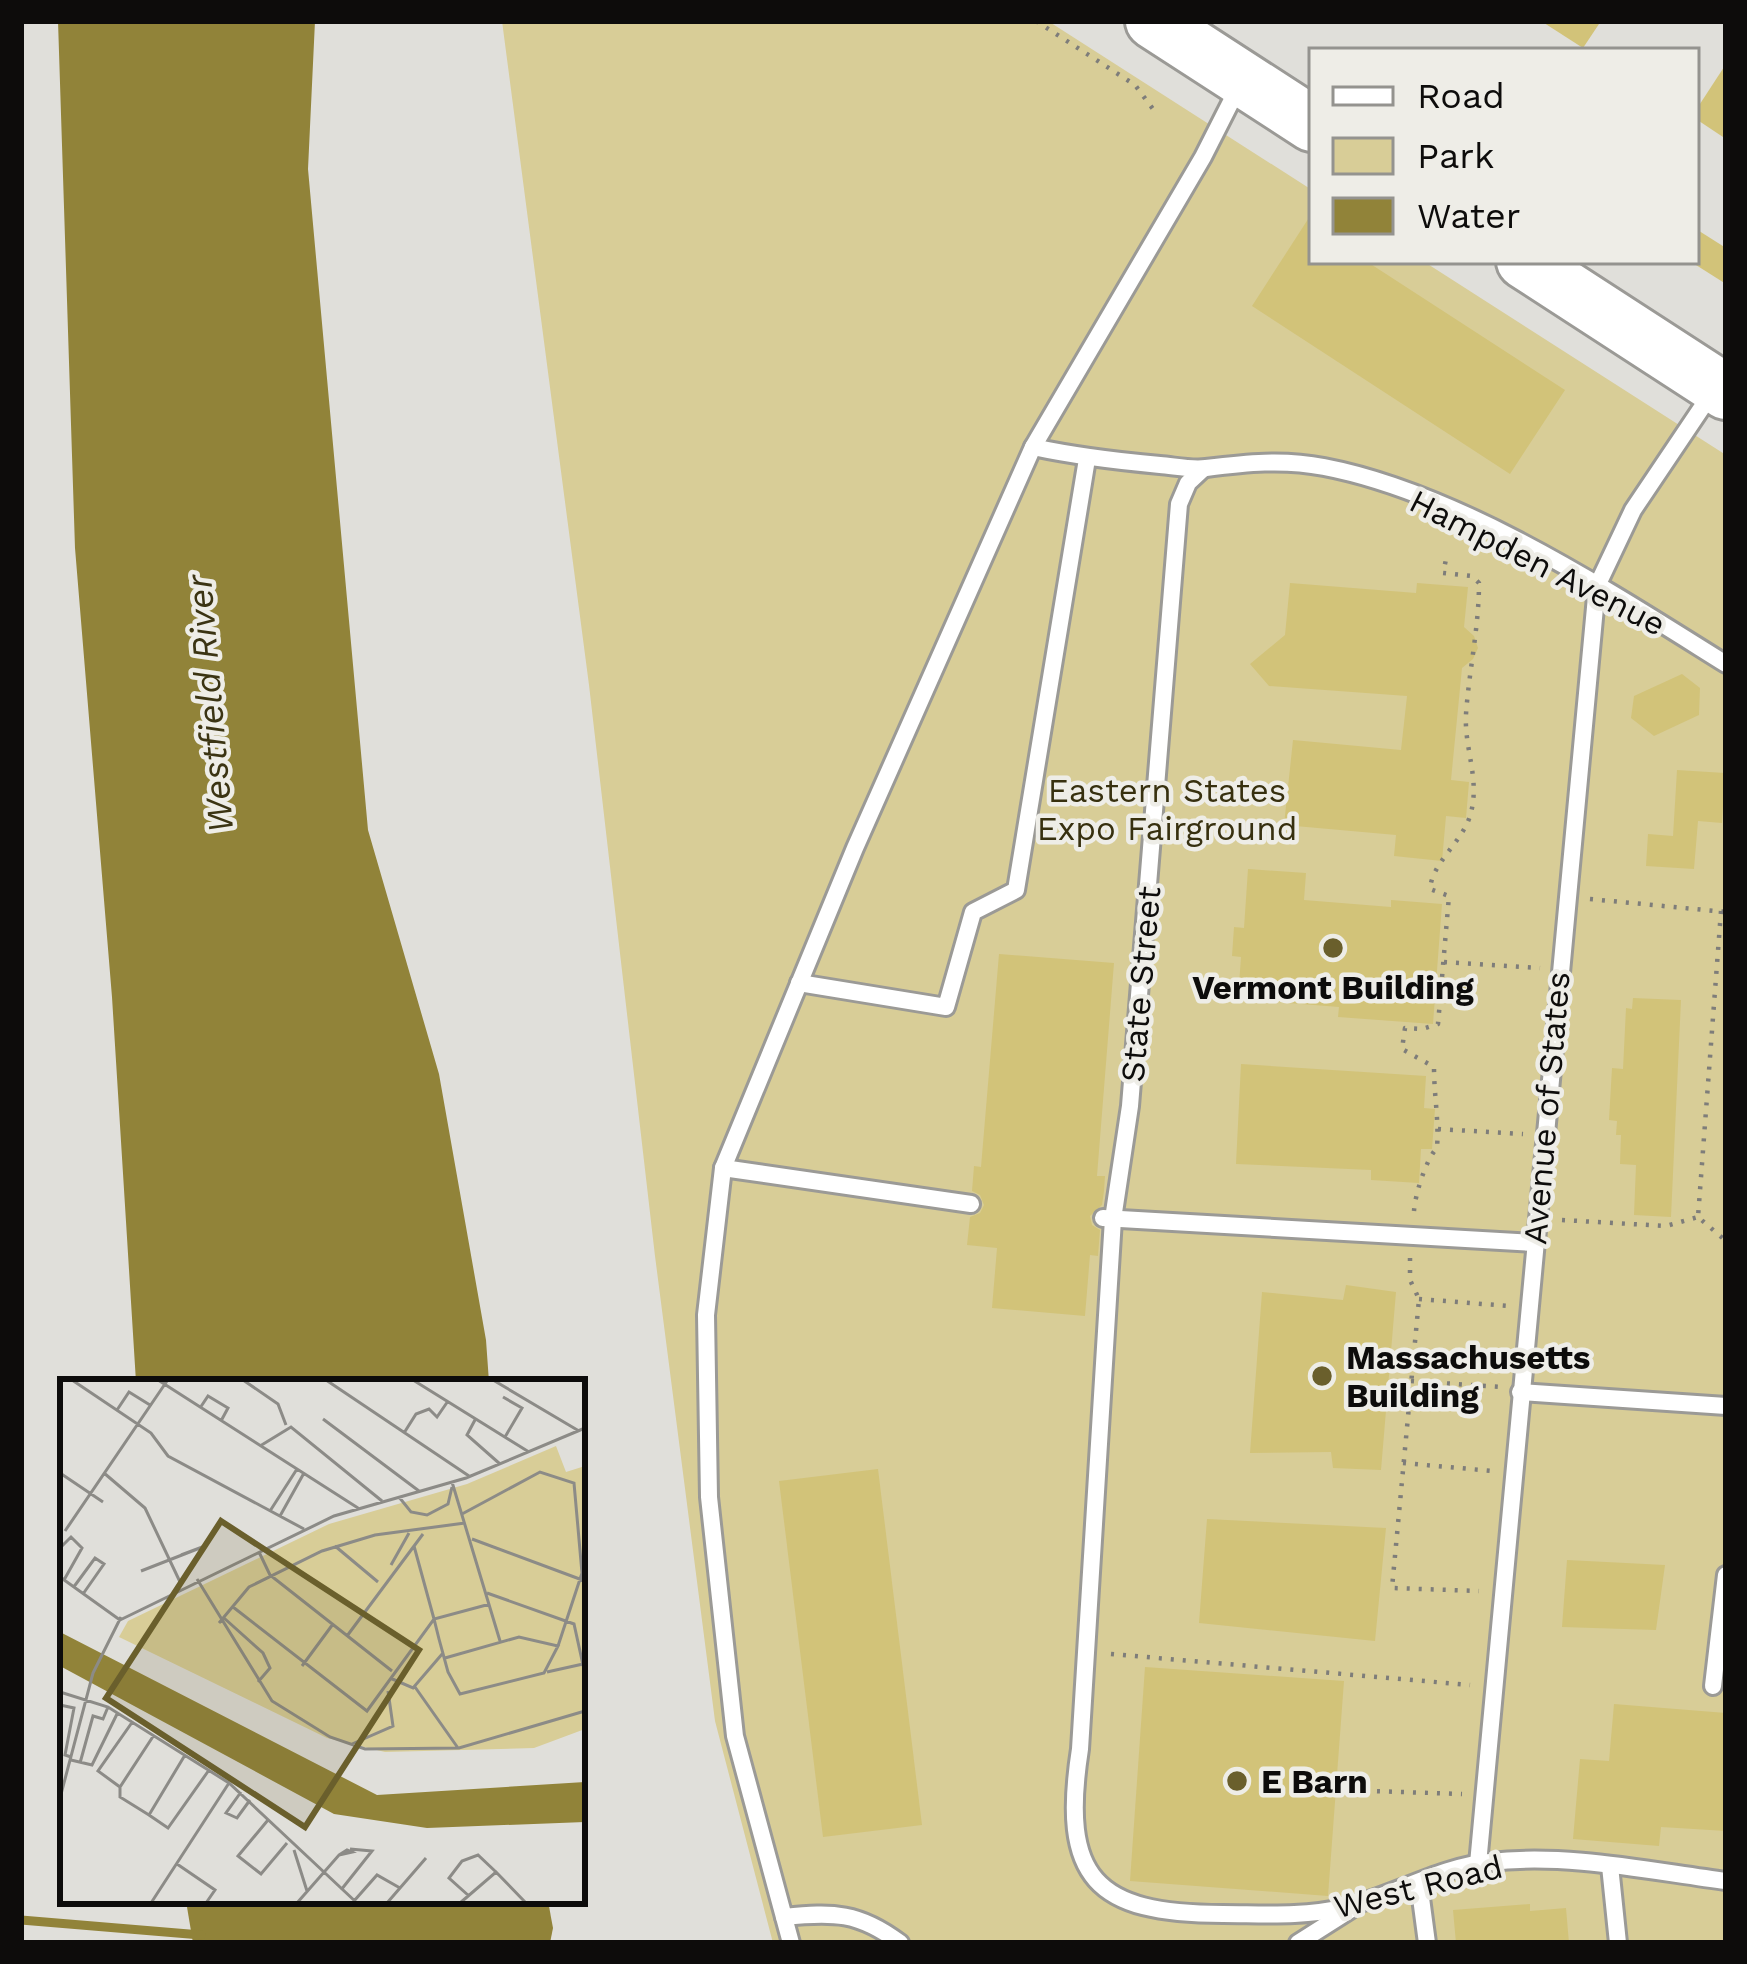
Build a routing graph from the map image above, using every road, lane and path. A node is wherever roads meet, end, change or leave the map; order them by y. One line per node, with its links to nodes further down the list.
1 (1036, 21): 4 (path)
2 (1153, 21): 3 (main road)
3 (1243, 79): 5 (main road); 8 (lane)
4 (1153, 109)
5 (1309, 122)
6 (1529, 264): 7 (main road)
7 (1721, 389): 12 (lane, Avenue of States)
8 (1033, 447): 9 (lane, Hampden Avenue); 18 (lane)
9 (1087, 459): 10 (lane, Hampden Avenue); 18 (lane)
10 (1203, 469): 12 (lane, Hampden Avenue); 24 (lane, State Street)
11 (1447, 555): 16 (path)
12 (1597, 586): 13 (lane, Hampden Avenue); 14 (lane, Avenue of States)
13 (1726, 664)
14 (1566, 897): 15 (path); 17 (lane, Avenue of States)
15 (1724, 912): 23 (path)
16 (1444, 962): 17 (path); 19 (path)
17 (1559, 969): 20 (lane, Avenue of States)
18 (799, 983): 21 (lane)
19 (1438, 1130): 20 (path); 26 (path)
20 (1544, 1136): 25 (lane, Avenue of States)
21 (723, 1168): 22 (lane); 49 (lane)
22 (971, 1204)
23 (1698, 1217): 25 (path); 27 (path)
24 (1108, 1218): 26 (lane); 38 (lane, State Street)
25 (1536, 1218): 28 (lane, Avenue of States)
26 (1412, 1236): 28 (lane); 29 (path)
27 (1726, 1240)
28 (1533, 1243): 30 (lane, Avenue of States)
29 (1419, 1299): 30 (path); 31 (path)
30 (1527, 1308): 32 (lane, Avenue of States)
31 (1411, 1381): 32 (path); 34 (path)
32 (1520, 1390): 33 (lane); 35 (lane, Avenue of States)
33 (1726, 1406)
34 (1403, 1463): 35 (path); 37 (path)
35 (1513, 1473): 37 (lane, Avenue of States)
36 (1726, 1575): 39 (lane)
37 (1502, 1591): 40 (lane, Avenue of States)
38 (1086, 1652): 40 (path); 47 (lane, State Street)
39 (1713, 1686)
40 (1494, 1688): 42 (lane, Avenue of States)
41 (1341, 1790): 42 (path)
42 (1485, 1795): 43 (lane, Avenue of States)
43 (1478, 1864): 44 (lane, West Road); 46 (lane, West Road)
44 (1610, 1866): 45 (lane, West Road); 54 (lane)
45 (1726, 1881)
46 (1419, 1883): 48 (lane, West Road); 53 (lane)
47 (1112, 1897): 48 (lane, West Road)
48 (1361, 1903): 52 (lane)
49 (784, 1917): 50 (lane); 51 (lane)
50 (790, 1943)
51 (900, 1943)
52 (1298, 1943)
53 (1427, 1943)
54 (1618, 1943)

